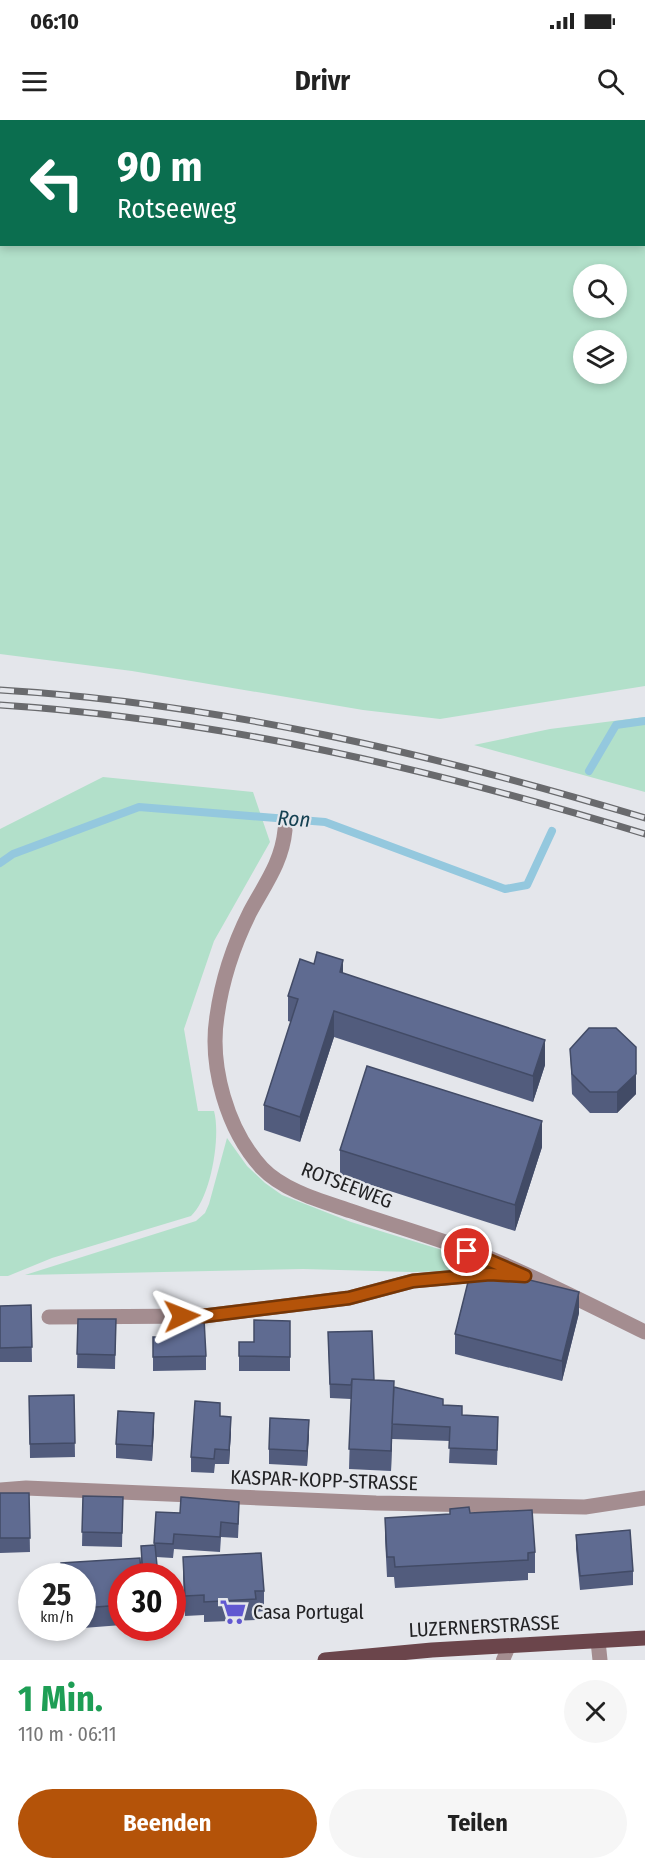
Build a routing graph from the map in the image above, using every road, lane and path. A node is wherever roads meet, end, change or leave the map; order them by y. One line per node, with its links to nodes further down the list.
1 (285, 830): 2 (street, ROTSEEWEG)
2 (525, 1276): 3 (street, ROTSEEWEG); 4 (street, ROTSEEWEG)
3 (49, 1317)
4 (645, 1332)
5 (0, 1490): 6 (street, KASPAR-KOPP-STRASSE)
6 (645, 1498)
7 (645, 1638): 8 (main road, LUZERNERSTRASSE)
8 (598, 1641): 9 (main road, LUZERNERSTRASSE); 12 (street)
9 (506, 1653): 10 (main road, LUZERNERSTRASSE)
10 (432, 1655): 11 (main road, LUZERNERSTRASSE)
11 (325, 1660)
12 (600, 1660)

